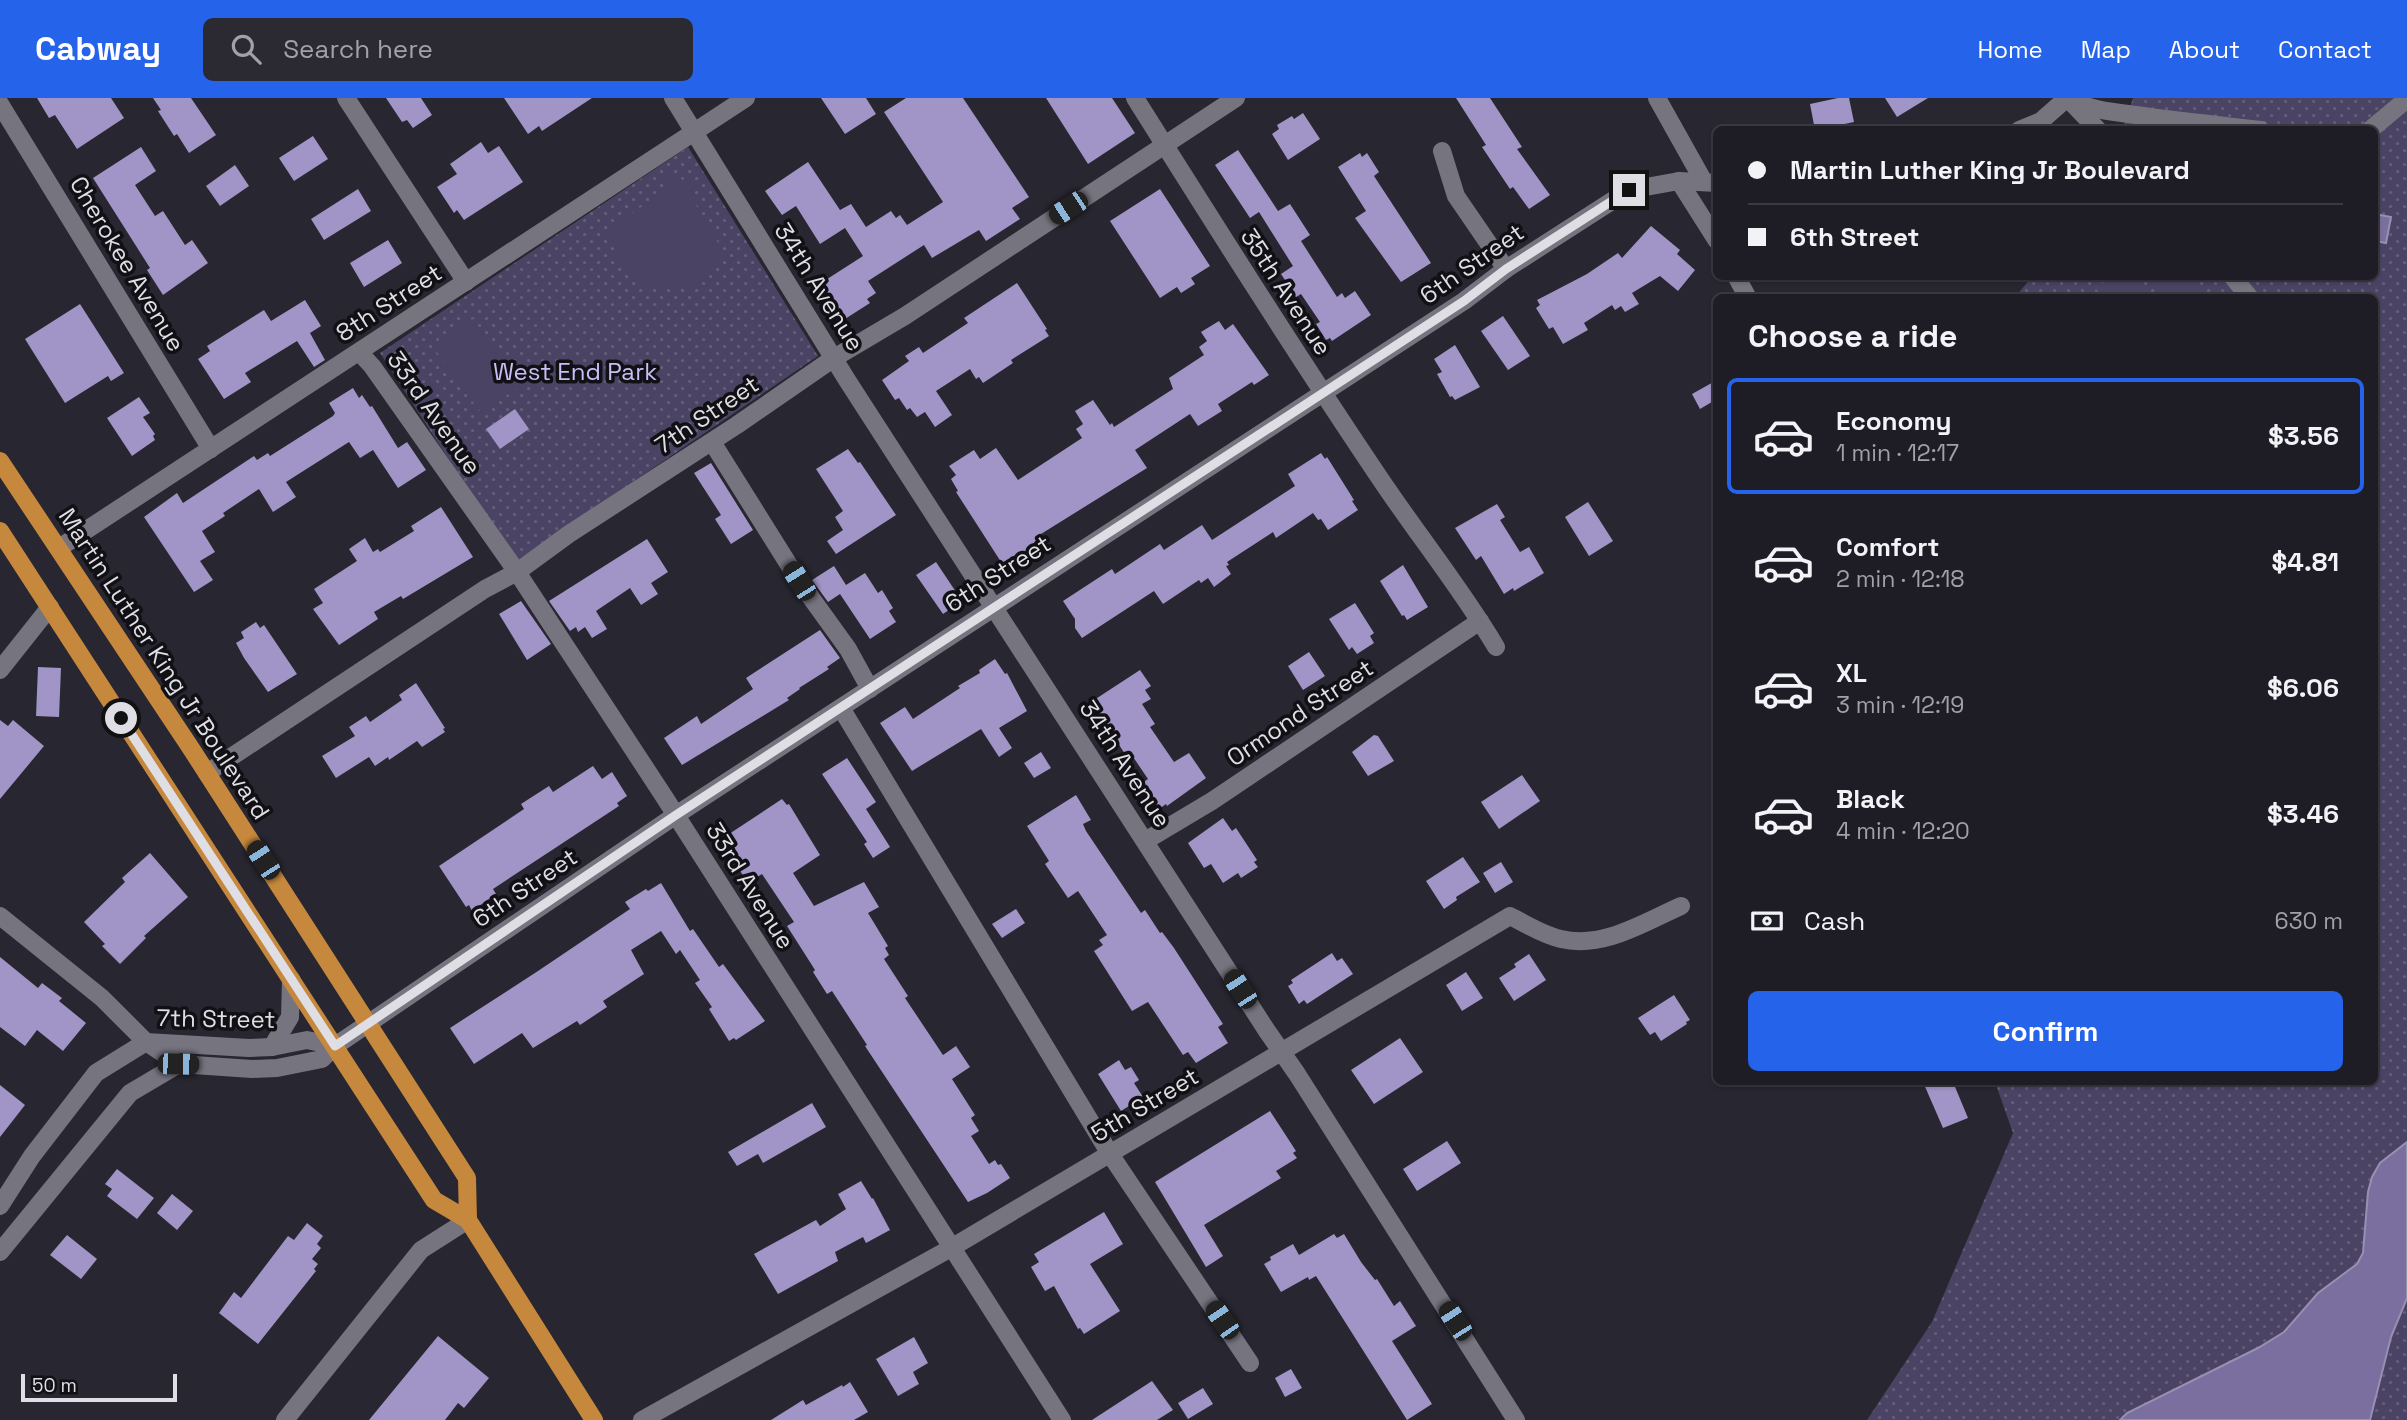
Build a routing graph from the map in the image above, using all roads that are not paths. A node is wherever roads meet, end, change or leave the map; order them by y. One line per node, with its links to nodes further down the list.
1 (346, 98): 22 (street)
2 (673, 98): 14 (street, 34th Avenue)
3 (746, 98): 14 (street, 8th Street)
4 (1135, 98): 15 (street, 35th Avenue)
5 (1236, 98): 15 (street, 7th Street)
6 (1657, 98): 18 (street)
7 (2067, 98): 10 (street); 11 (street); 12 (street)
8 (2407, 99): 13 (street)
9 (0, 104): 28 (street, Cherokee Avenue)
10 (2029, 126)
11 (2094, 126)
12 (2220, 126)
13 (2375, 126)
14 (694, 132): 22 (street, 8th Street); 25 (street, 34th Avenue)
15 (1165, 146): 25 (street, 7th Street); 26 (street, 35th Avenue)
16 (1441, 151): 20 (street)
17 (1679, 181): 18 (street, 6th Street); 19 (street); 20 (street, 6th Street)
18 (1710, 183)
19 (1713, 235)
20 (1506, 269): 26 (street, 6th Street)
21 (2235, 280): 23 (street)
22 (466, 282): 24 (street, 8th Street)
23 (2247, 294)
24 (359, 352): 28 (street, 8th Street); 32 (street, 33rd Avenue)
25 (834, 358): 27 (street, 7th Street); 33 (street, 34th Avenue)
26 (1323, 393): 33 (street, 6th Street); 35 (street, 35th Avenue)
27 (712, 442): 32 (street, 7th Street); 38 (street)
28 (211, 449): 31 (street, 8th Street)
29 (0, 461): 31 (main road, Martin Luther King Jr Boulevard)
30 (0, 531): 34 (main road)
31 (59, 548): 40 (main road, Martin Luther King Jr Boulevard)
32 (517, 572): 40 (street, 7th Street); 41 (street, 33rd Avenue)
33 (994, 606): 38 (street, 6th Street); 42 (street, 34th Avenue)
34 (50, 607): 37 (street); 45 (main road)
35 (1480, 621): 36 (street, 35th Avenue); 42 (street, Ormond Street)
36 (1496, 647)
37 (0, 670)
38 (870, 689): 39 (street, 6th Street)
39 (841, 708): 41 (street, 6th Street); 52 (street)
40 (207, 773): 46 (main road, Martin Luther King Jr Boulevard)
41 (676, 815): 46 (street, 6th Street); 55 (street, 33rd Avenue)
42 (1145, 841): 50 (street, 34th Avenue)
43 (1681, 906): 50 (street, 5th Street)
44 (0, 916): 47 (street)
45 (291, 979): 48 (street); 49 (main road)
46 (369, 1024): 49 (street, 6th Street); 54 (main road, Martin Luther King Jr Boulevard)
47 (146, 1042): 48 (street, 7th Street); 51 (street); 53 (street, 7th Street)
48 (272, 1046): 49 (street, 7th Street)
49 (335, 1046): 51 (street, 7th Street); 54 (main road)
50 (1282, 1051): 52 (street, 5th Street); 62 (street, 34th Avenue)
51 (178, 1064): 56 (street, 7th Street)
52 (1110, 1154): 55 (street, 5th Street); 57 (street)
53 (0, 1206)
54 (468, 1220): 58 (street); 59 (main road)
55 (951, 1248): 60 (street, 5th Street); 61 (street, 33rd Avenue)
56 (0, 1252)
57 (1250, 1363)
58 (285, 1420)
59 (594, 1420)
60 (642, 1420)
61 (1062, 1420)
62 (1516, 1420)

